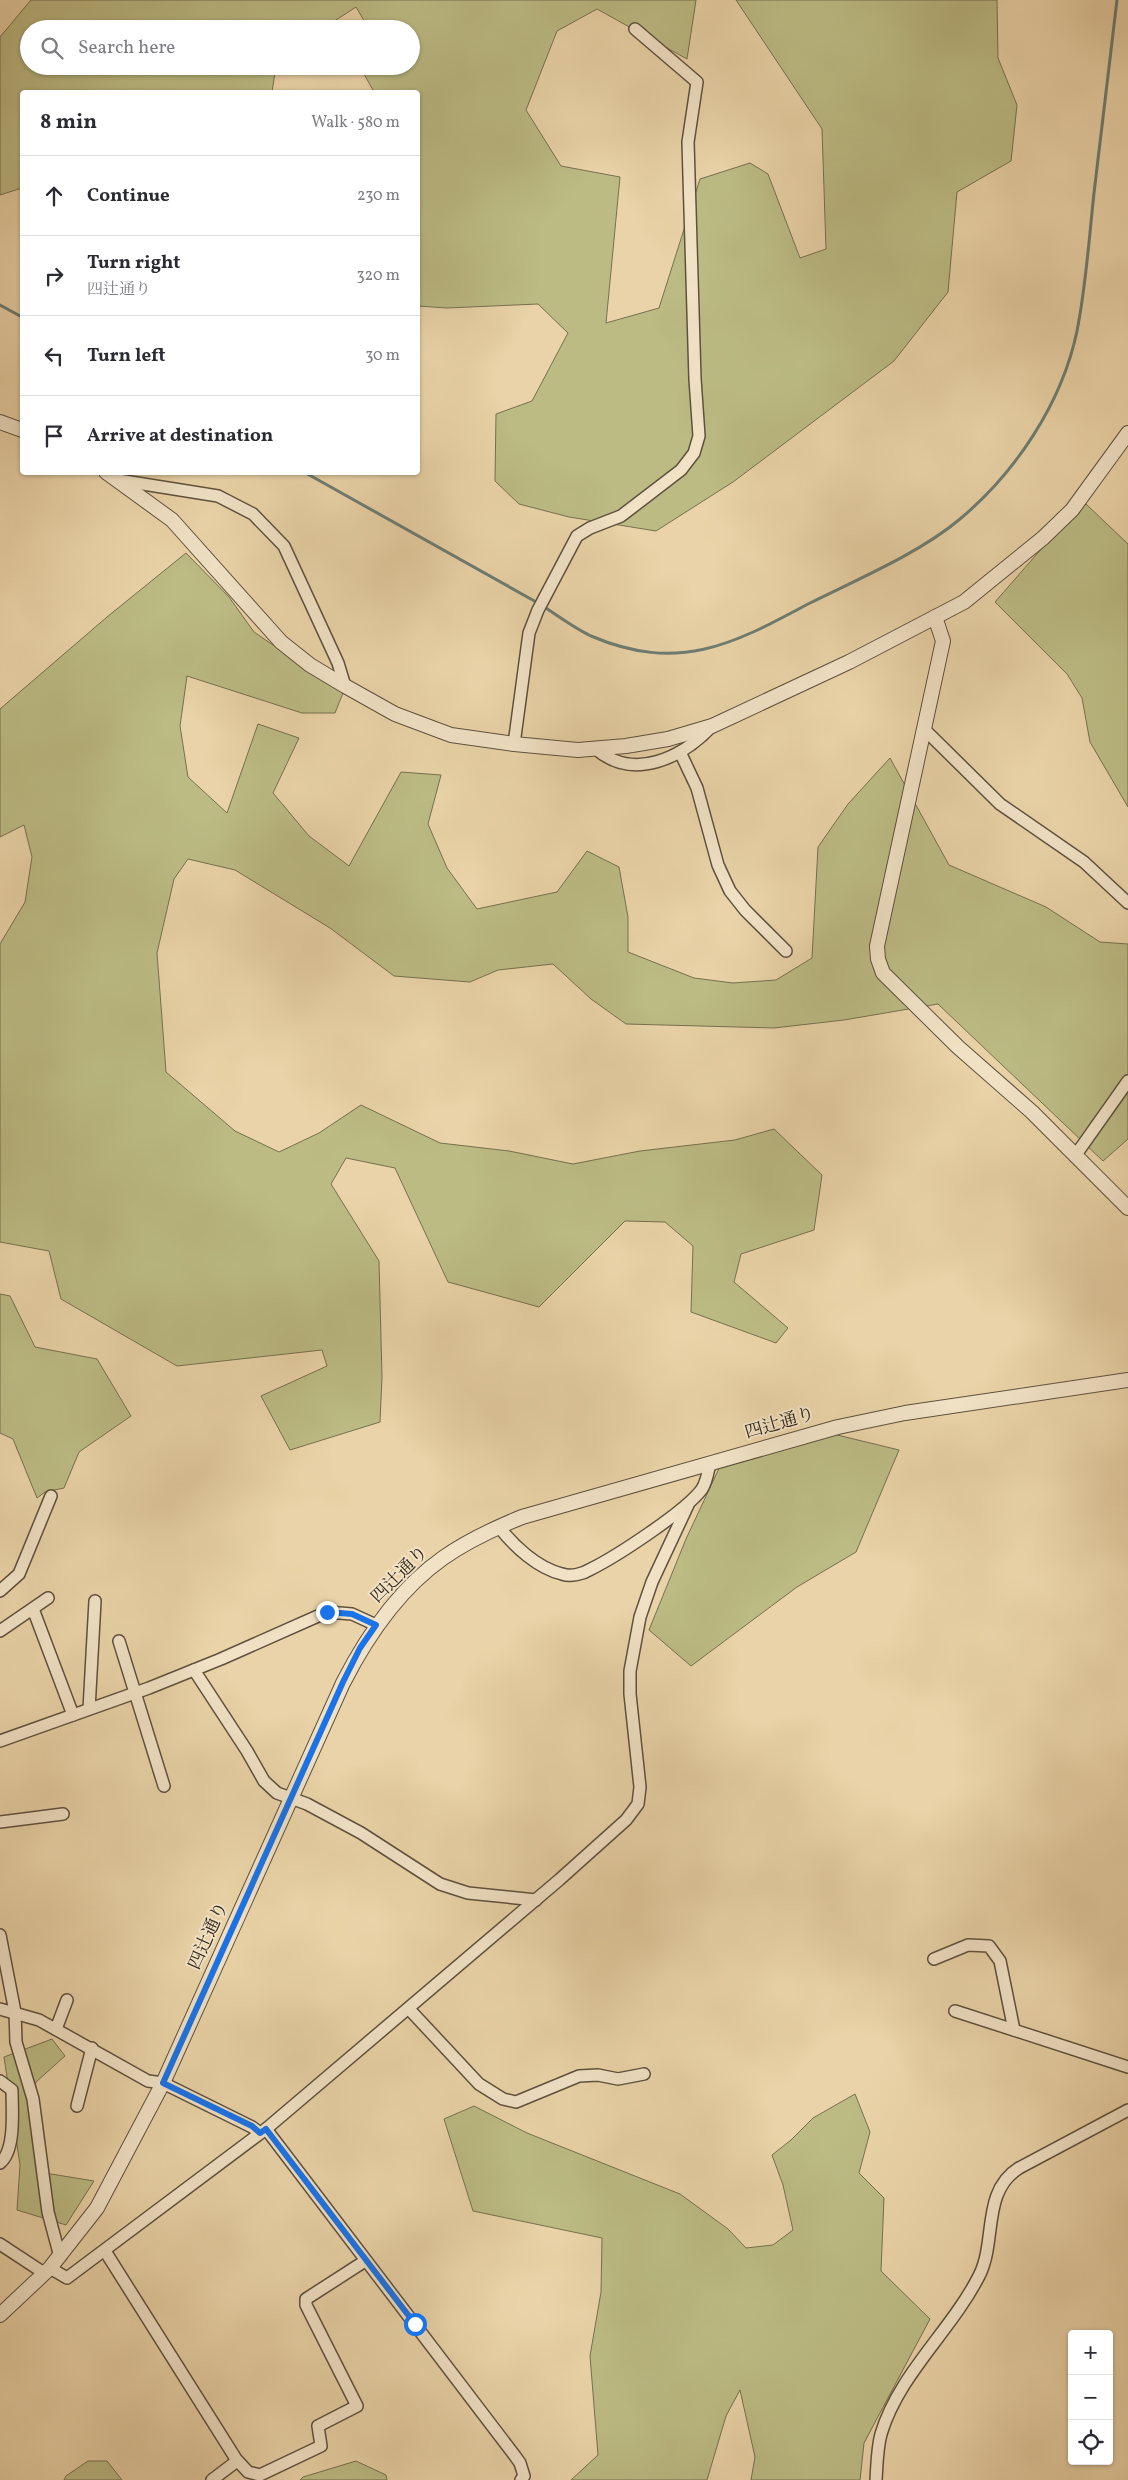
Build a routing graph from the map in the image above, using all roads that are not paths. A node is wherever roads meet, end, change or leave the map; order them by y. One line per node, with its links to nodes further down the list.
1 (636, 30): 11 (street)
2 (0, 422): 3 (street)
3 (20, 429)
4 (1127, 437): 7 (street)
5 (110, 475): 6 (street)
6 (118, 480): 8 (street); 8 (street)
7 (934, 617): 9 (street); 10 (street)
8 (345, 686): 11 (street)
9 (712, 726): 12 (street); 13 (street)
10 (925, 730): 14 (street); 17 (street)
11 (514, 744): 12 (street)
12 (596, 749): 13 (street)
13 (680, 752): 15 (street)
14 (1128, 903)
15 (786, 951)
16 (1128, 1081): 17 (street)
17 (1074, 1156): 18 (street)
18 (1128, 1208)
19 (1128, 1380): 20 (street, 四辻通り)
20 (710, 1463): 22 (street); 23 (street, 四辻通り)
21 (51, 1496): 24 (street)
22 (688, 1505): 23 (street); 40 (street)
23 (499, 1527): 28 (street, 四辻通り)
24 (0, 1591)
25 (48, 1598): 27 (street)
26 (95, 1601): 33 (street)
27 (33, 1609): 29 (street); 34 (street)
28 (376, 1625): 31 (street); 37 (street, 四辻通り)
29 (0, 1631)
30 (119, 1641): 32 (street)
31 (194, 1670): 32 (street); 37 (street)
32 (135, 1693): 33 (street); 36 (street)
33 (89, 1709): 34 (street)
34 (73, 1715): 35 (street)
35 (0, 1741)
36 (164, 1786)
37 (291, 1798): 40 (street); 54 (street, 四辻通り)
38 (63, 1814): 39 (street)
39 (0, 1822)
40 (536, 1900): 45 (street)
41 (0, 1935): 47 (street)
42 (934, 1959): 49 (street)
43 (66, 2000): 48 (street)
44 (0, 2009): 47 (street)
45 (409, 2009): 52 (street); 57 (street)
46 (955, 2011): 49 (street)
47 (15, 2012): 48 (street); 62 (street)
48 (56, 2029): 50 (street)
49 (1014, 2030): 51 (street)
50 (92, 2048): 54 (street); 55 (street)
51 (1128, 2067)
52 (644, 2074)
53 (0, 2080): 58 (street)
54 (163, 2083): 57 (street); 62 (street, 四辻通り)
55 (77, 2106)
56 (1128, 2110): 68 (street)
57 (263, 2131): 60 (street); 61 (street)
58 (0, 2163)
59 (0, 2244): 62 (street)
60 (105, 2251): 62 (street); 64 (street)
61 (365, 2261): 65 (street); 67 (street)
62 (51, 2266): 63 (street, 四辻通り)
63 (0, 2315)
64 (237, 2461): 65 (street); 66 (street)
65 (254, 2477)
66 (212, 2480)
67 (521, 2480)
68 (876, 2480)

